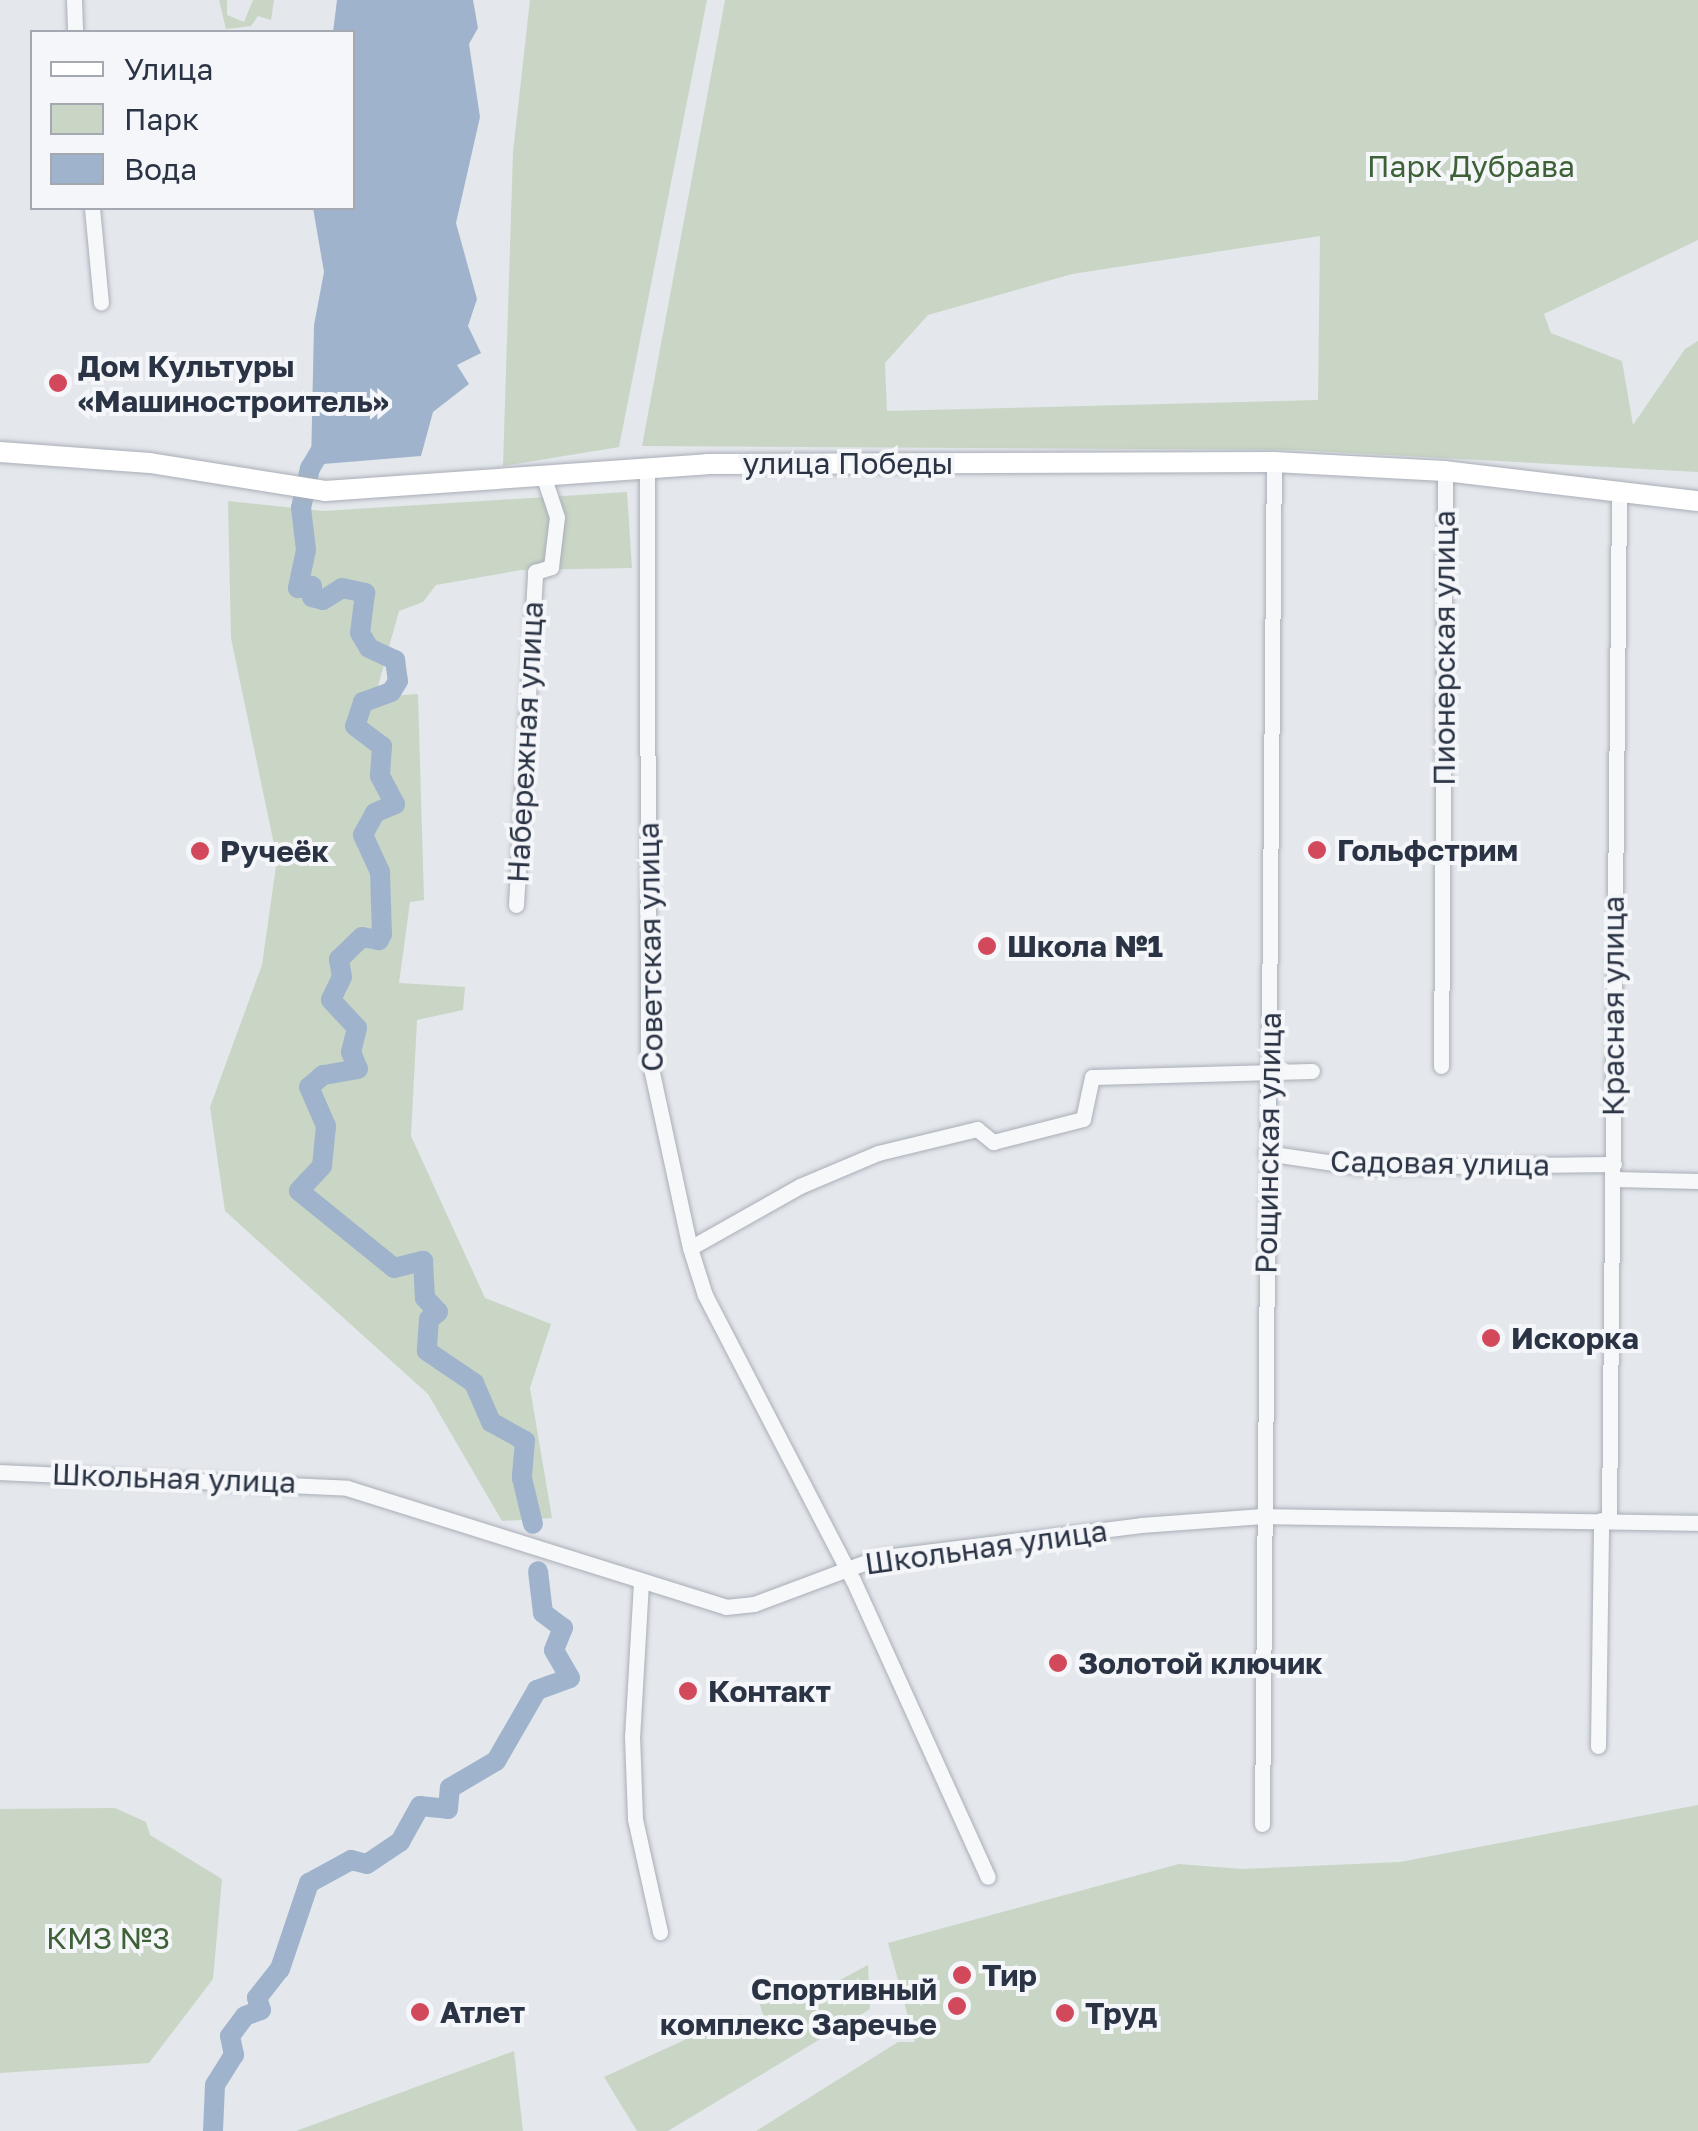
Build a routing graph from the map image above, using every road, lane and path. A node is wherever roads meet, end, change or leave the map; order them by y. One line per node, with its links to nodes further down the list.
1 (74, 0): 2 (street)
2 (75, 30)
3 (92, 210): 4 (street)
4 (100, 303)
5 (0, 452): 9 (main road, улица Победы)
6 (1274, 462): 7 (main road, улица Победы); 8 (main road, улица Победы); 15 (street, Рощинская улица)
7 (648, 466): 9 (main road, улица Победы); 19 (street, Советская улица)
8 (1444, 471): 10 (main road, улица Победы); 13 (street, Пионерская улица)
9 (543, 475): 12 (street, Набережная улица)
10 (1619, 491): 11 (main road, улица Победы); 17 (street, Красная улица)
11 (1698, 500)
12 (516, 905)
13 (1441, 1066)
14 (1312, 1070): 15 (street)
15 (1270, 1073): 16 (street, Рощинская улица); 19 (street)
16 (1266, 1153): 17 (street, Садовая улица); 21 (street, Рощинская улица)
17 (1614, 1172): 18 (street, Садовая улица); 22 (street, Красная улица)
18 (1698, 1181)
19 (690, 1248): 24 (street, Советская улица)
20 (0, 1472): 25 (street, Школьная улица)
21 (1263, 1516): 22 (street, Школьная улица); 24 (street, Школьная улица); 27 (street, Рощинская улица)
22 (1605, 1520): 23 (street, Школьная улица); 26 (street, Красная улица)
23 (1698, 1523)
24 (847, 1568): 25 (street, Школьная улица); 28 (street, Советская улица)
25 (641, 1582): 29 (street)
26 (1598, 1746)
27 (1262, 1824)
28 (988, 1877)
29 (660, 1932)

